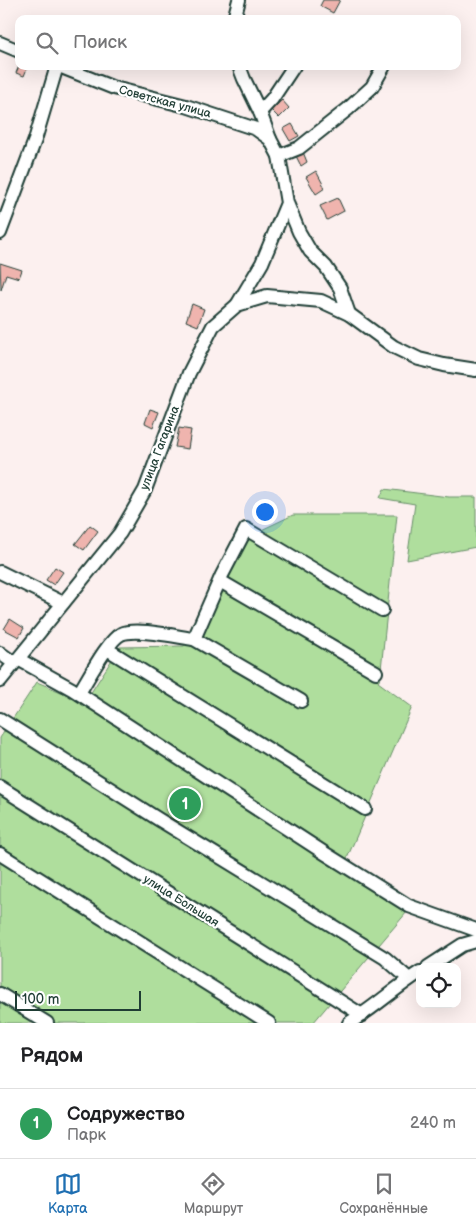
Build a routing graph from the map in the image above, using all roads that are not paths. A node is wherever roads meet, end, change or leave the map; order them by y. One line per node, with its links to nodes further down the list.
1 (239, 0): 2 (street)
2 (235, 15)
3 (0, 43): 4 (street)
4 (15, 49)
5 (57, 70): 14 (street, Советская улица)
6 (68, 70): 11 (street, Советская улица)
7 (241, 70): 10 (street)
8 (291, 70): 10 (street)
9 (382, 70): 12 (street)
10 (260, 112): 11 (street)
11 (270, 139): 12 (street)
12 (279, 156): 13 (street)
13 (287, 203): 15 (street, улица Гагарина); 16 (street)
14 (0, 233)
15 (237, 305): 16 (street, улица Гагарина); 20 (street, улица Гагарина)
16 (350, 314): 17 (street, улица Гагарина)
17 (476, 370)
18 (0, 572): 20 (street)
19 (220, 581): 21 (street); 22 (street); 26 (street)
20 (63, 603): 25 (street, улица Гагарина)
21 (382, 610)
22 (194, 639): 23 (street); 29 (street)
23 (107, 649): 28 (street); 32 (street)
24 (0, 653): 25 (street)
25 (16, 661): 27 (street, улица Гагарина); 28 (street)
26 (376, 672)
27 (0, 681)
28 (79, 693): 34 (street)
29 (301, 701)
30 (0, 719): 38 (street)
31 (0, 787): 40 (street, улица Большая)
32 (365, 809)
33 (0, 854): 42 (street)
34 (476, 930)
35 (476, 941): 36 (street)
36 (434, 963)
37 (416, 975): 38 (street)
38 (409, 979): 40 (street)
39 (0, 994): 41 (street)
40 (362, 1015): 43 (street)
41 (47, 1023)
42 (269, 1023)
43 (349, 1023)

